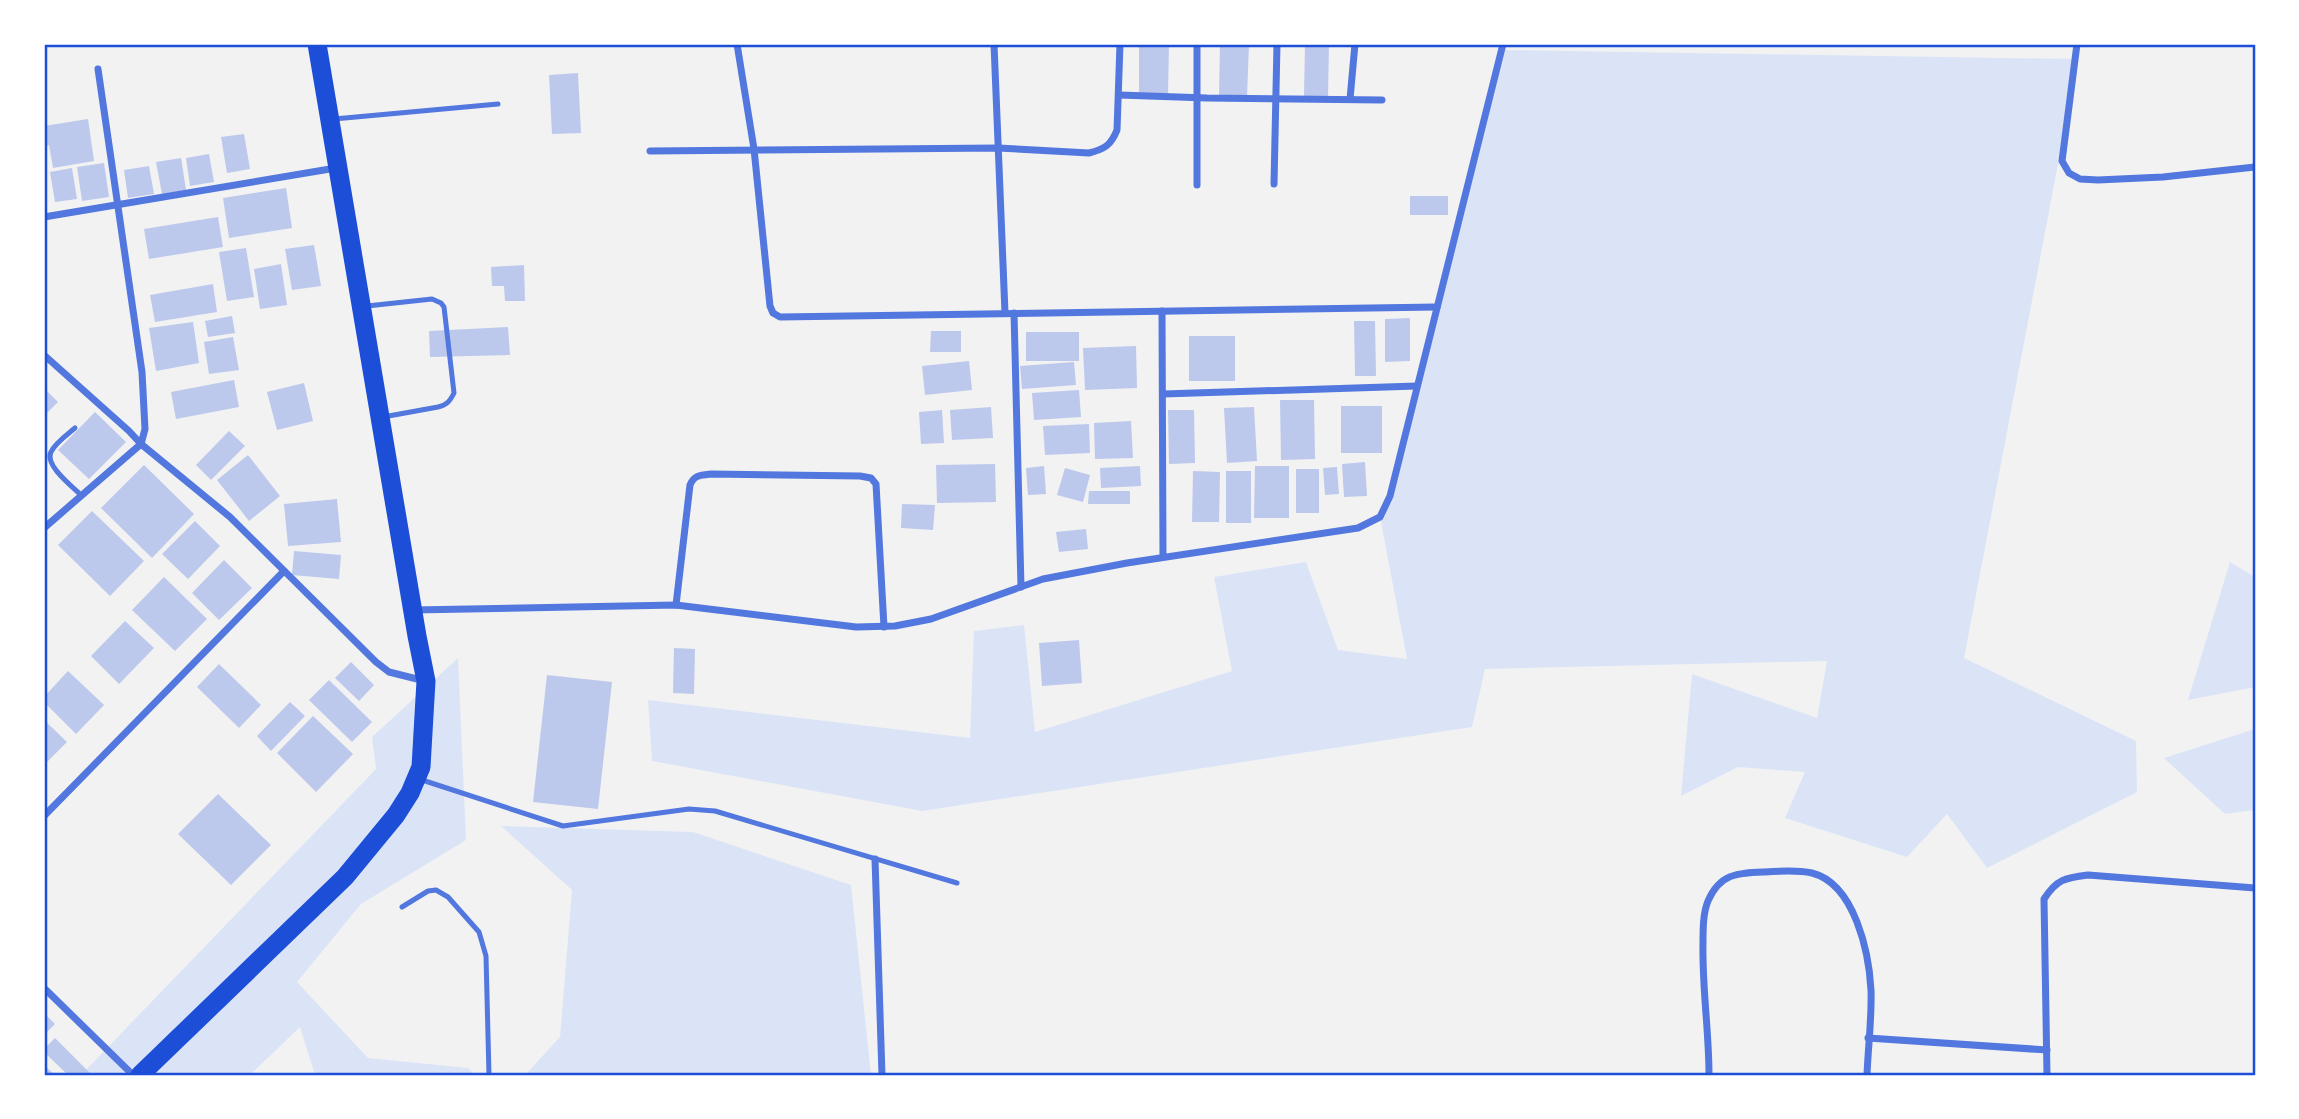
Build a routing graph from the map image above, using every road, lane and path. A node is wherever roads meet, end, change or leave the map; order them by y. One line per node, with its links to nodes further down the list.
1 (317, 44): 17 (highway)
2 (737, 44): 19 (street)
3 (994, 44): 18 (street)
4 (1120, 44): 11 (street)
5 (1197, 44): 12 (street)
6 (1278, 44): 13 (street)
7 (1355, 44): 14 (street)
8 (1503, 44): 28 (street)
9 (2077, 44): 21 (street)
10 (98, 69): 25 (street)
11 (1119, 95): 12 (street); 18 (street)
12 (1197, 98): 13 (street); 24 (street)
13 (1275, 98): 14 (street); 23 (street)
14 (1350, 99): 15 (street)
15 (1382, 100)
16 (498, 104): 17 (lane)
17 (329, 120): 22 (highway)
18 (998, 148): 19 (street); 30 (street)
19 (754, 149): 20 (street); 30 (street)
20 (650, 151)
21 (2255, 167)
22 (337, 168): 25 (street); 27 (highway)
23 (1274, 184)
24 (1197, 185)
25 (118, 203): 26 (street); 36 (street)
26 (44, 217)
27 (360, 306): 34 (highway); 34 (lane)
28 (1437, 307): 29 (street); 32 (street)
29 (1162, 311): 30 (street); 33 (street)
30 (1010, 313): 41 (street)
31 (44, 355): 36 (street)
32 (1418, 386): 33 (street); 39 (street)
33 (1163, 394): 39 (street)
34 (380, 418): 43 (highway)
35 (75, 428): 37 (lane)
36 (141, 444): 37 (street); 40 (street)
37 (82, 496): 38 (street)
38 (44, 528)
39 (1163, 557): 41 (street)
40 (284, 571): 45 (street); 47 (street)
41 (1021, 587): 44 (street)
42 (676, 605): 43 (street); 44 (street); 44 (street)
43 (412, 610): 45 (highway)
44 (884, 627)
45 (426, 681): 46 (highway)
46 (416, 778): 48 (lane); 56 (highway)
47 (44, 816)
48 (874, 859): 49 (lane); 58 (street)
49 (957, 883)
50 (2255, 888): 54 (street)
51 (402, 907): 57 (lane)
52 (44, 988): 55 (street)
53 (1868, 1038): 54 (street); 59 (street); 60 (street)
54 (2047, 1050): 61 (street)
55 (133, 1075)
56 (140, 1075)
57 (489, 1075)
58 (882, 1075)
59 (1709, 1075)
60 (1867, 1075)
61 (2047, 1075)

